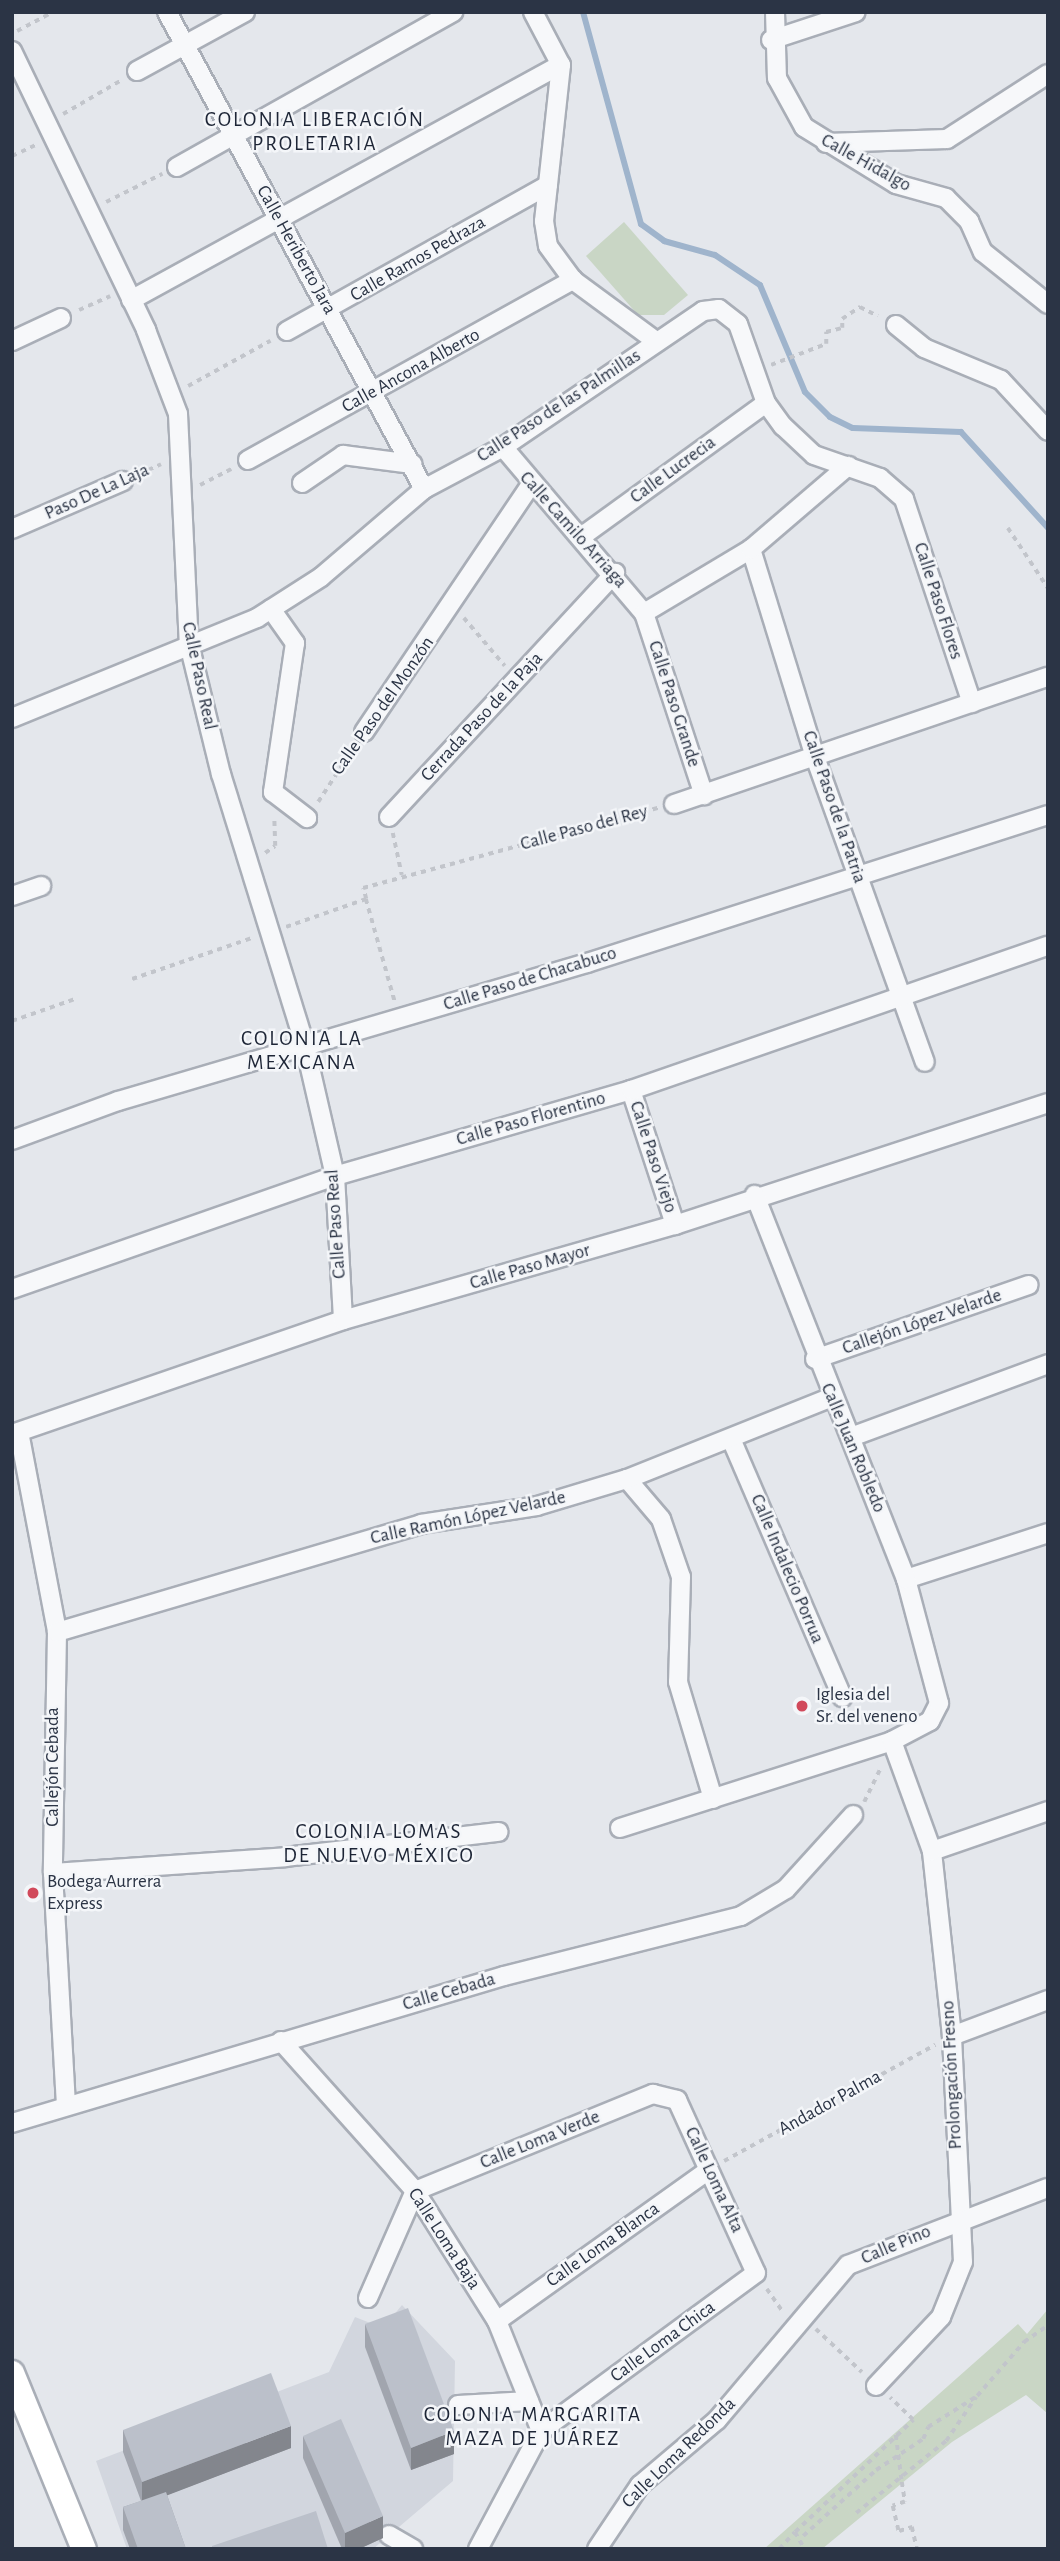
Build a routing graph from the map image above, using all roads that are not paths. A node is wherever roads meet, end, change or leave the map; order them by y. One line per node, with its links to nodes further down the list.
1 (167, 12): 8 (street, Calle Heriberto Jara)
2 (245, 12): 8 (street)
3 (453, 12): 13 (street)
4 (533, 12): 10 (street)
5 (775, 12): 7 (street, Calle Hidalgo)
6 (856, 12): 7 (street)
7 (771, 40): 14 (street, Calle Hidalgo)
8 (185, 44): 11 (street); 13 (street, Calle Heriberto Jara)
9 (12, 51): 19 (street, Calle Paso Real)
10 (561, 65): 16 (street); 17 (street)
11 (136, 71)
12 (1048, 74): 14 (street)
13 (233, 135): 15 (street); 17 (street, Calle Heriberto Jara)
14 (826, 143): 20 (street, Calle Hidalgo)
15 (177, 167)
16 (548, 185): 18 (street); 21 (street, Calle Ramos Pedraza)
17 (279, 222): 19 (street); 21 (street, Calle Heriberto Jara)
18 (573, 280): 26 (street); 27 (street, Calle Ancona Alberto)
19 (129, 295): 44 (street, Calle Paso Real)
20 (1048, 304)
21 (329, 309): 24 (street, Calle Ramos Pedraza); 27 (street, Calle Heriberto Jara)
22 (61, 318): 25 (street)
23 (896, 325): 29 (street)
24 (287, 331)
25 (12, 341)
26 (657, 342): 28 (street, Calle Paso de las Palmillas); 30 (street, Calle Paso de las Palmillas)
27 (376, 392): 31 (street, Calle Ancona Alberto); 32 (street, Calle Heriberto Jara)
28 (766, 403): 33 (street); 39 (street, Calle Lucrecia)
29 (1048, 431)
30 (502, 447): 36 (street, Calle Camilo Arriaga); 37 (street, Calle Paso de las Palmillas)
31 (248, 460)
32 (412, 464): 35 (street); 37 (street, Calle Heriberto Jara)
33 (848, 466): 40 (street); 46 (street, Calle Paso Flores)
34 (123, 481): 38 (street, Paso De La Laja)
35 (302, 483)
36 (530, 486): 39 (street, Calle Camilo Arriaga); 48 (street, Calle Paso del Monzón)
37 (424, 489): 42 (street, Calle Paso de las Palmillas)
38 (12, 529)
39 (581, 537): 41 (street, Calle Camilo Arriaga)
40 (751, 549): 43 (street); 49 (street, Calle Paso de la Patria)
41 (615, 573): 43 (street, Calle Camilo Arriaga); 53 (street, Cerrada Paso de la Paja)
42 (271, 609): 44 (street, Calle Paso de las Palmillas); 54 (street)
43 (644, 613): 50 (street, Calle Paso Grande)
44 (189, 645): 47 (street, Calle Paso de las Palmillas); 60 (street, Calle Paso Real)
45 (1048, 677): 46 (street, Calle Paso del Rey)
46 (972, 703): 49 (street, Calle Paso del Rey)
47 (12, 718)
48 (364, 732)
49 (815, 758): 50 (street, Calle Paso del Rey); 55 (street, Calle Paso de la Patria)
50 (704, 795): 51 (street, Calle Paso del Rey)
51 (674, 804)
52 (1048, 815): 55 (street, Calle Paso de Chacabuco)
53 (389, 817)
54 (307, 818)
55 (858, 875): 59 (street, Calle Paso de la Patria); 60 (street, Calle Paso de Chacabuco)
56 (41, 886): 57 (street)
57 (12, 896)
58 (1048, 946): 59 (street, Calle Paso Florentino)
59 (903, 1000): 61 (street, Calle Paso de la Patria); 62 (street, Calle Paso Florentino)
60 (305, 1046): 64 (street, Calle Paso de Chacabuco); 65 (street, Calle Paso Real)
61 (925, 1062)
62 (631, 1090): 65 (street, Calle Paso Florentino); 67 (street, Calle Paso Viejo)
63 (1048, 1102): 66 (street, Calle Paso Mayor)
64 (12, 1140)
65 (335, 1176): 69 (street, Calle Paso Florentino); 70 (street, Calle Paso Real)
66 (755, 1195): 67 (street, Calle Paso Mayor); 71 (street, Calle Juan Robledo)
67 (675, 1225): 70 (street, Calle Paso Mayor)
68 (1029, 1285): 71 (street, Callejón López Velarde)
69 (12, 1289)
70 (343, 1320): 74 (street, Calle Paso Mayor)
71 (816, 1359): 73 (street, Calle Juan Robledo)
72 (1048, 1364): 75 (street)
73 (832, 1397): 75 (street, Calle Juan Robledo); 76 (street, Calle Ramón López Velarde)
74 (16, 1433): 80 (street, Callejón Cebada)
75 (851, 1437): 79 (street, Calle Juan Robledo)
76 (732, 1441): 77 (street, Calle Ramón López Velarde); 81 (street, Calle Indalecio Porrua)
77 (627, 1479): 80 (street, Calle Ramón López Velarde); 83 (street)
78 (1048, 1533): 79 (street)
79 (906, 1579): 82 (street, Calle Juan Robledo)
80 (57, 1632): 89 (street, Callejón Cebada)
81 (842, 1697)
82 (892, 1741): 83 (street); 88 (street, Prolongación Fresno)
83 (713, 1799): 86 (street)
84 (1048, 1811): 88 (street)
85 (853, 1815): 92 (street, Calle Cebada)
86 (620, 1828)
87 (499, 1832): 89 (street)
88 (932, 1851): 91 (street, Prolongación Fresno)
89 (53, 1873): 94 (street, Callejón Cebada)
90 (1048, 2000): 91 (street)
91 (952, 2036): 99 (street, Prolongación Fresno)
92 (281, 2042): 94 (street, Calle Cebada); 98 (street, Calle Loma Baja)
93 (664, 2092): 96 (street, Calle Loma Alta); 98 (street, Calle Loma Verde)
94 (66, 2105): 95 (street, Calle Cebada)
95 (12, 2123)
96 (709, 2170): 100 (street, Calle Loma Alta); 102 (street, Calle Loma Blanca)
97 (1048, 2188): 99 (street, Calle Pino)
98 (415, 2191): 101 (street); 102 (street, Calle Loma Baja)
99 (959, 2219): 103 (street, Calle Pino); 105 (street, Prolongación Fresno)
100 (756, 2273): 108 (street, Calle Loma Chica)
101 (368, 2298)
102 (497, 2321): 106 (street, Calle Loma Baja)
103 (800, 2324): 113 (street, Calle Loma Redonda)
104 (12, 2374): 110 (main road)
105 (877, 2386)
106 (529, 2401): 107 (street); 108 (street, Calle Loma Baja)
107 (458, 2406)
108 (541, 2431): 112 (street, Calle Loma Chica)
109 (389, 2535): 111 (street)
110 (84, 2549)
111 (412, 2549)
112 (478, 2549)
113 (597, 2549)

